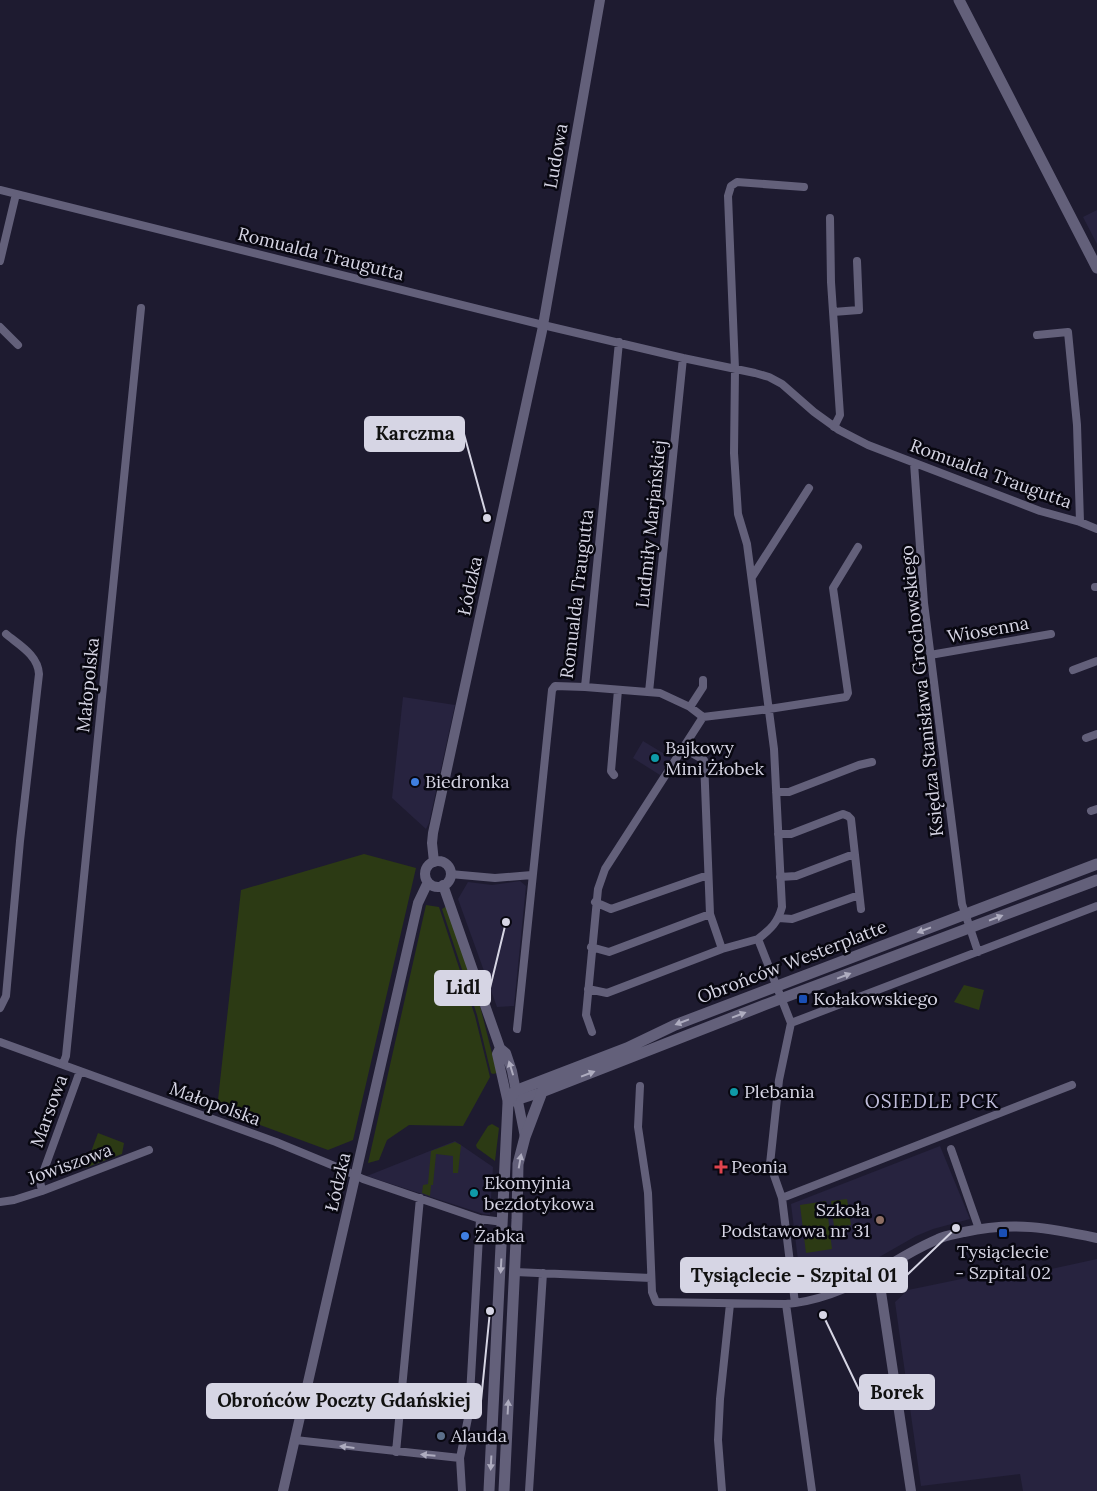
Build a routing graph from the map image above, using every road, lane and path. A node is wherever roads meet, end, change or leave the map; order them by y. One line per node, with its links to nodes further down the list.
1 (600, 0): 12 (street, Ludowa)
2 (959, 0): 9 (main road)
3 (804, 187): 18 (street)
4 (0, 190): 5 (street, Romualda Traugutta)
5 (16, 194): 8 (street); 12 (street, Romualda Traugutta)
6 (830, 218): 11 (street)
7 (857, 260): 11 (street)
8 (0, 261)
9 (1097, 268)
10 (141, 308): 75 (street, Małopolska)
11 (834, 312): 19 (street)
12 (544, 322): 15 (street, Romualda Traugutta); 46 (street, Łódzka)
13 (0, 327): 16 (street)
14 (1037, 335): 22 (street, Romualda Traugutta)
15 (619, 342): 17 (street, Romualda Traugutta); 32 (street, Romualda Traugutta)
16 (18, 345)
17 (683, 358): 18 (street, Romualda Traugutta); 34 (street, Ludmiły Marjańskiej)
18 (735, 369): 19 (street, Romualda Traugutta); 25 (street)
19 (834, 427): 20 (street, Romualda Traugutta)
20 (914, 463): 22 (street, Romualda Traugutta); 28 (street, Księdza Stanisława Grochowskiego)
21 (808, 488): 25 (street)
22 (1080, 522): 23 (street, Romualda Traugutta)
23 (1097, 530)
24 (858, 547): 36 (street)
25 (752, 577): 36 (street)
26 (6, 634): 70 (street)
27 (1051, 634): 28 (street, Wiosenna)
28 (930, 655): 60 (street, Księdza Stanisława Grochowskiego)
29 (1097, 661): 30 (street)
30 (1073, 670)
31 (703, 680): 35 (street)
32 (585, 687): 33 (street); 49 (street, Romualda Traugutta)
33 (618, 690): 34 (street); 42 (street)
34 (649, 692): 35 (street)
35 (690, 707): 37 (street)
36 (769, 709): 37 (street); 43 (street)
37 (703, 717): 40 (street)
38 (1097, 734): 39 (street)
39 (1086, 738)
40 (683, 748): 50 (street); 56 (street)
41 (872, 762): 43 (street)
42 (614, 775)
43 (776, 792): 44 (street)
44 (778, 834): 45 (street); 51 (street)
45 (854, 854): 51 (street); 55 (street)
46 (434, 862): 48 (street); 53 (street)
47 (1097, 864): 60 (main road, Obrońców Westerplatte)
48 (450, 874): 49 (street); 54 (street)
49 (532, 875): 72 (street, Romualda Traugutta)
50 (708, 875): 56 (street); 59 (street)
51 (780, 876): 61 (street)
52 (1097, 880): 62 (main road, Obrońców Westerplatte, one-way to 52)
53 (428, 882): 54 (street); 84 (street, Łódzka)
54 (443, 886): 80 (street)
55 (859, 895): 58 (street); 61 (street)
56 (596, 902): 64 (street)
57 (1097, 906): 66 (street)
58 (861, 909)
59 (710, 914): 64 (street); 65 (street)
60 (965, 915): 62 (street, Księdza Stanisława Grochowskiego); 67 (main road, Obrońców Westerplatte, one-way to 67)
61 (779, 918): 63 (street)
62 (970, 928): 66 (street, Księdza Stanisława Grochowskiego); 69 (main road, Obrońców Westerplatte, one-way to 62)
63 (758, 939): 65 (street); 67 (street)
64 (591, 947): 68 (street)
65 (722, 949): 68 (street)
66 (978, 952): 71 (street)
67 (776, 986): 69 (street); 80 (main road, Obrońców Westerplatte, one-way to 80)
68 (588, 989): 73 (street)
69 (782, 999): 71 (street); 79 (main road, Obrońców Westerplatte, one-way to 69)
70 (0, 1008)
71 (791, 1023): 87 (street)
72 (517, 1029)
73 (592, 1032)
74 (0, 1042): 75 (street, Małopolska)
75 (63, 1064): 76 (street, Małopolska)
76 (80, 1071): 84 (street, Małopolska); 85 (street, Marsowa)
77 (1072, 1085): 87 (street)
78 (640, 1086): 96 (street)
79 (542, 1092): 80 (street, Obrońców Westerplatte); 81 (main road)
80 (513, 1098): 81 (street); 90 (main road)
81 (525, 1137): 93 (main road, one-way to 81)
82 (149, 1150): 85 (street, Jowiszowa)
83 (951, 1150): 91 (street)
84 (356, 1176): 86 (street, Małopolska); 99 (street, Łódzka)
85 (42, 1190): 88 (street, Jowiszowa)
86 (420, 1198): 89 (street, Małopolska); 100 (street)
87 (782, 1198): 98 (street)
88 (0, 1202)
89 (480, 1219): 90 (street, Małopolska); 101 (street)
90 (503, 1222): 104 (main road, one-way to 104)
91 (979, 1229): 92 (street); 94 (street)
92 (1097, 1238)
93 (514, 1272): 95 (street); 105 (main road, one-way to 93)
94 (878, 1272): 98 (street); 109 (street)
95 (543, 1273): 96 (street); 106 (street)
96 (651, 1278): 97 (street)
97 (730, 1304): 98 (street); 107 (street)
98 (791, 1304): 108 (street)
99 (295, 1440): 100 (street, one-way to 99); 102 (street, Łódzka)
100 (396, 1452): 101 (street, one-way to 100)
101 (460, 1458): 103 (street)
102 (283, 1491)
103 (462, 1491)
104 (489, 1491)
105 (504, 1491)
106 (529, 1491)
107 (722, 1491)
108 (812, 1491)
109 (911, 1491)

